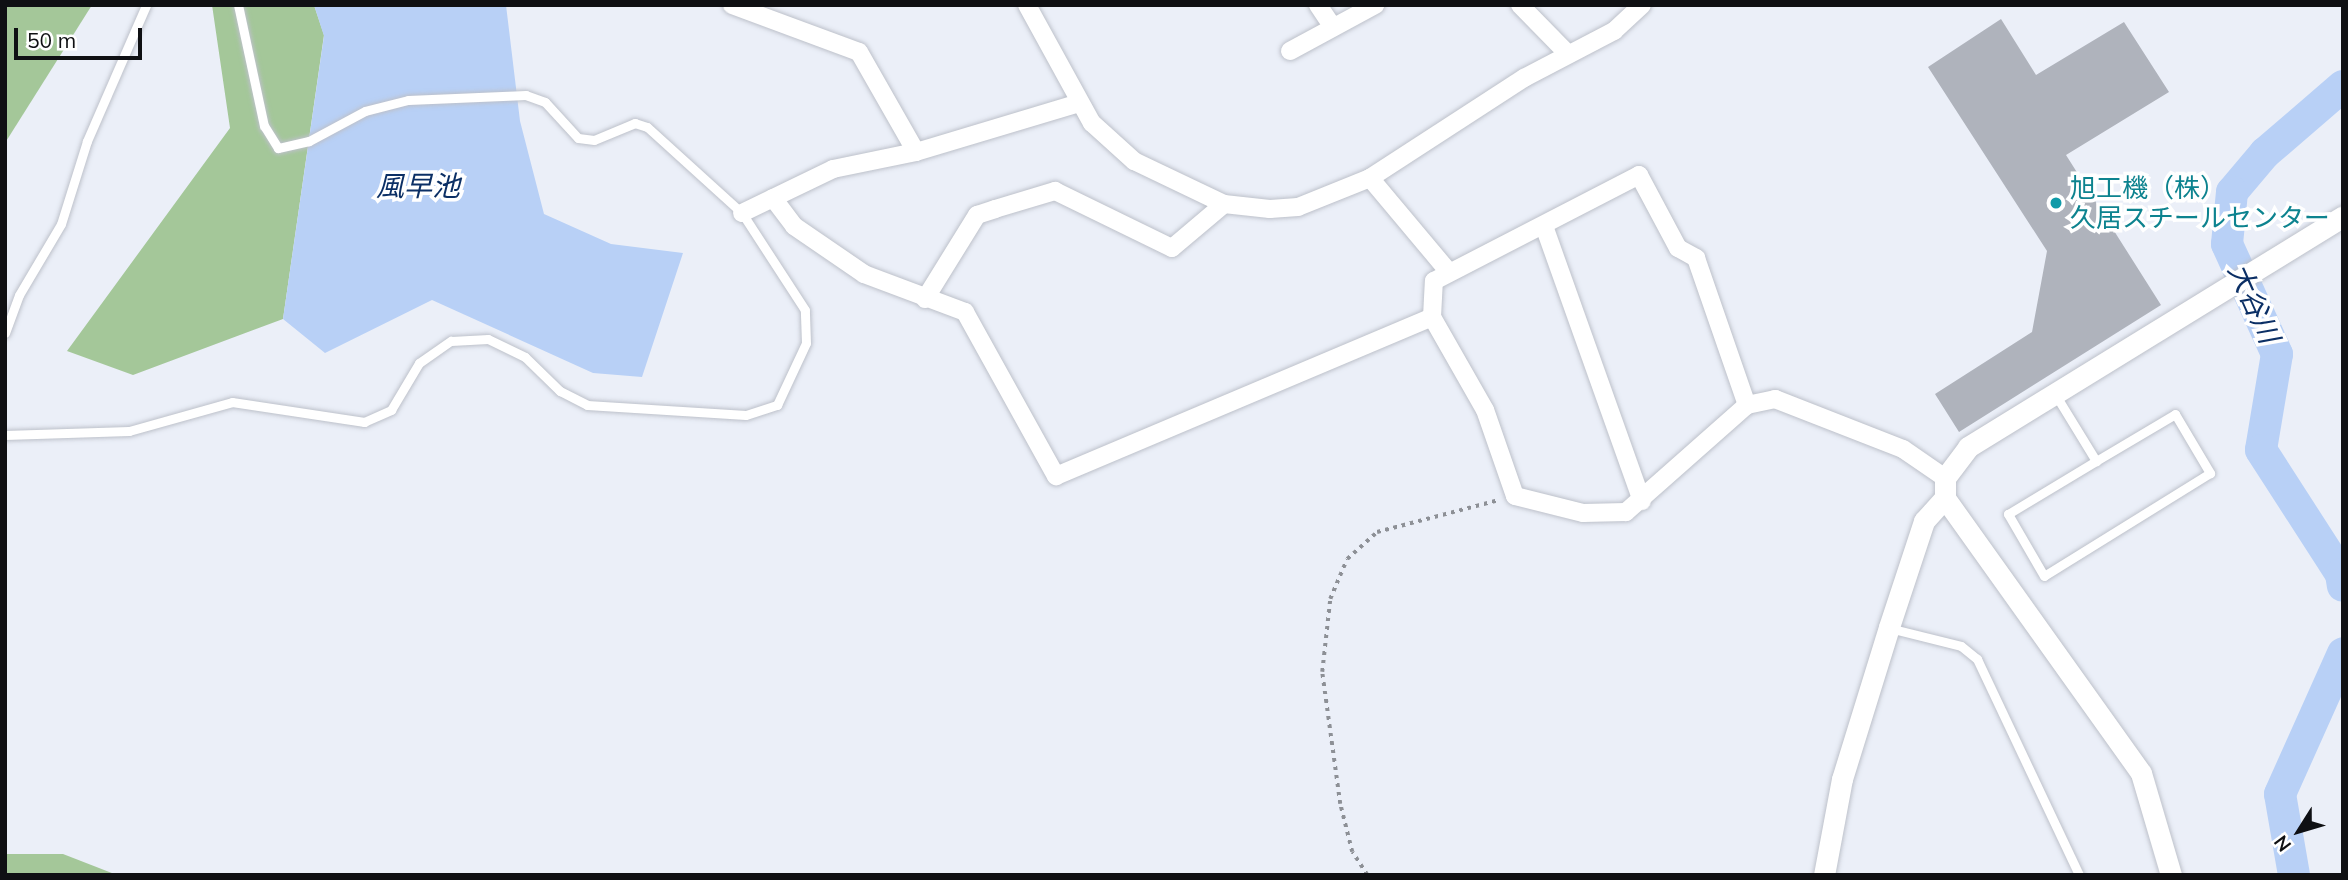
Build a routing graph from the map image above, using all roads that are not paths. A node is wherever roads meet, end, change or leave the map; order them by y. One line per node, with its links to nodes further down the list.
1 (146, 5): 23 (lane)
2 (238, 5): 17 (lane)
3 (732, 5): 13 (street)
4 (1027, 5): 12 (street)
5 (1318, 5): 9 (street)
6 (1375, 5): 9 (street)
7 (1520, 5): 11 (street)
8 (1642, 5): 11 (street)
9 (1333, 27): 10 (street)
10 (1290, 51)
11 (1568, 54): 14 (street)
12 (1080, 103): 13 (street); 16 (street)
13 (916, 152): 15 (street)
14 (1370, 178): 16 (street); 20 (street)
15 (773, 198): 17 (street); 21 (street)
16 (1224, 204): 21 (street)
17 (742, 213): 26 (lane)
18 (2343, 216): 24 (street)
19 (1544, 226): 20 (street); 25 (street); 29 (street)
20 (1448, 271): 22 (street)
21 (925, 299): 22 (street)
22 (1432, 317): 29 (street)
23 (5, 333)
24 (2054, 393): 27 (lane); 28 (street)
25 (1747, 405): 28 (street); 29 (street)
26 (5, 435)
27 (2096, 461): 27 (lane)
28 (1945, 488): 30 (street); 33 (street)
29 (1642, 501)
30 (1889, 628): 31 (street); 32 (lane)
31 (1824, 875)
32 (2079, 875)
33 (2171, 875)

